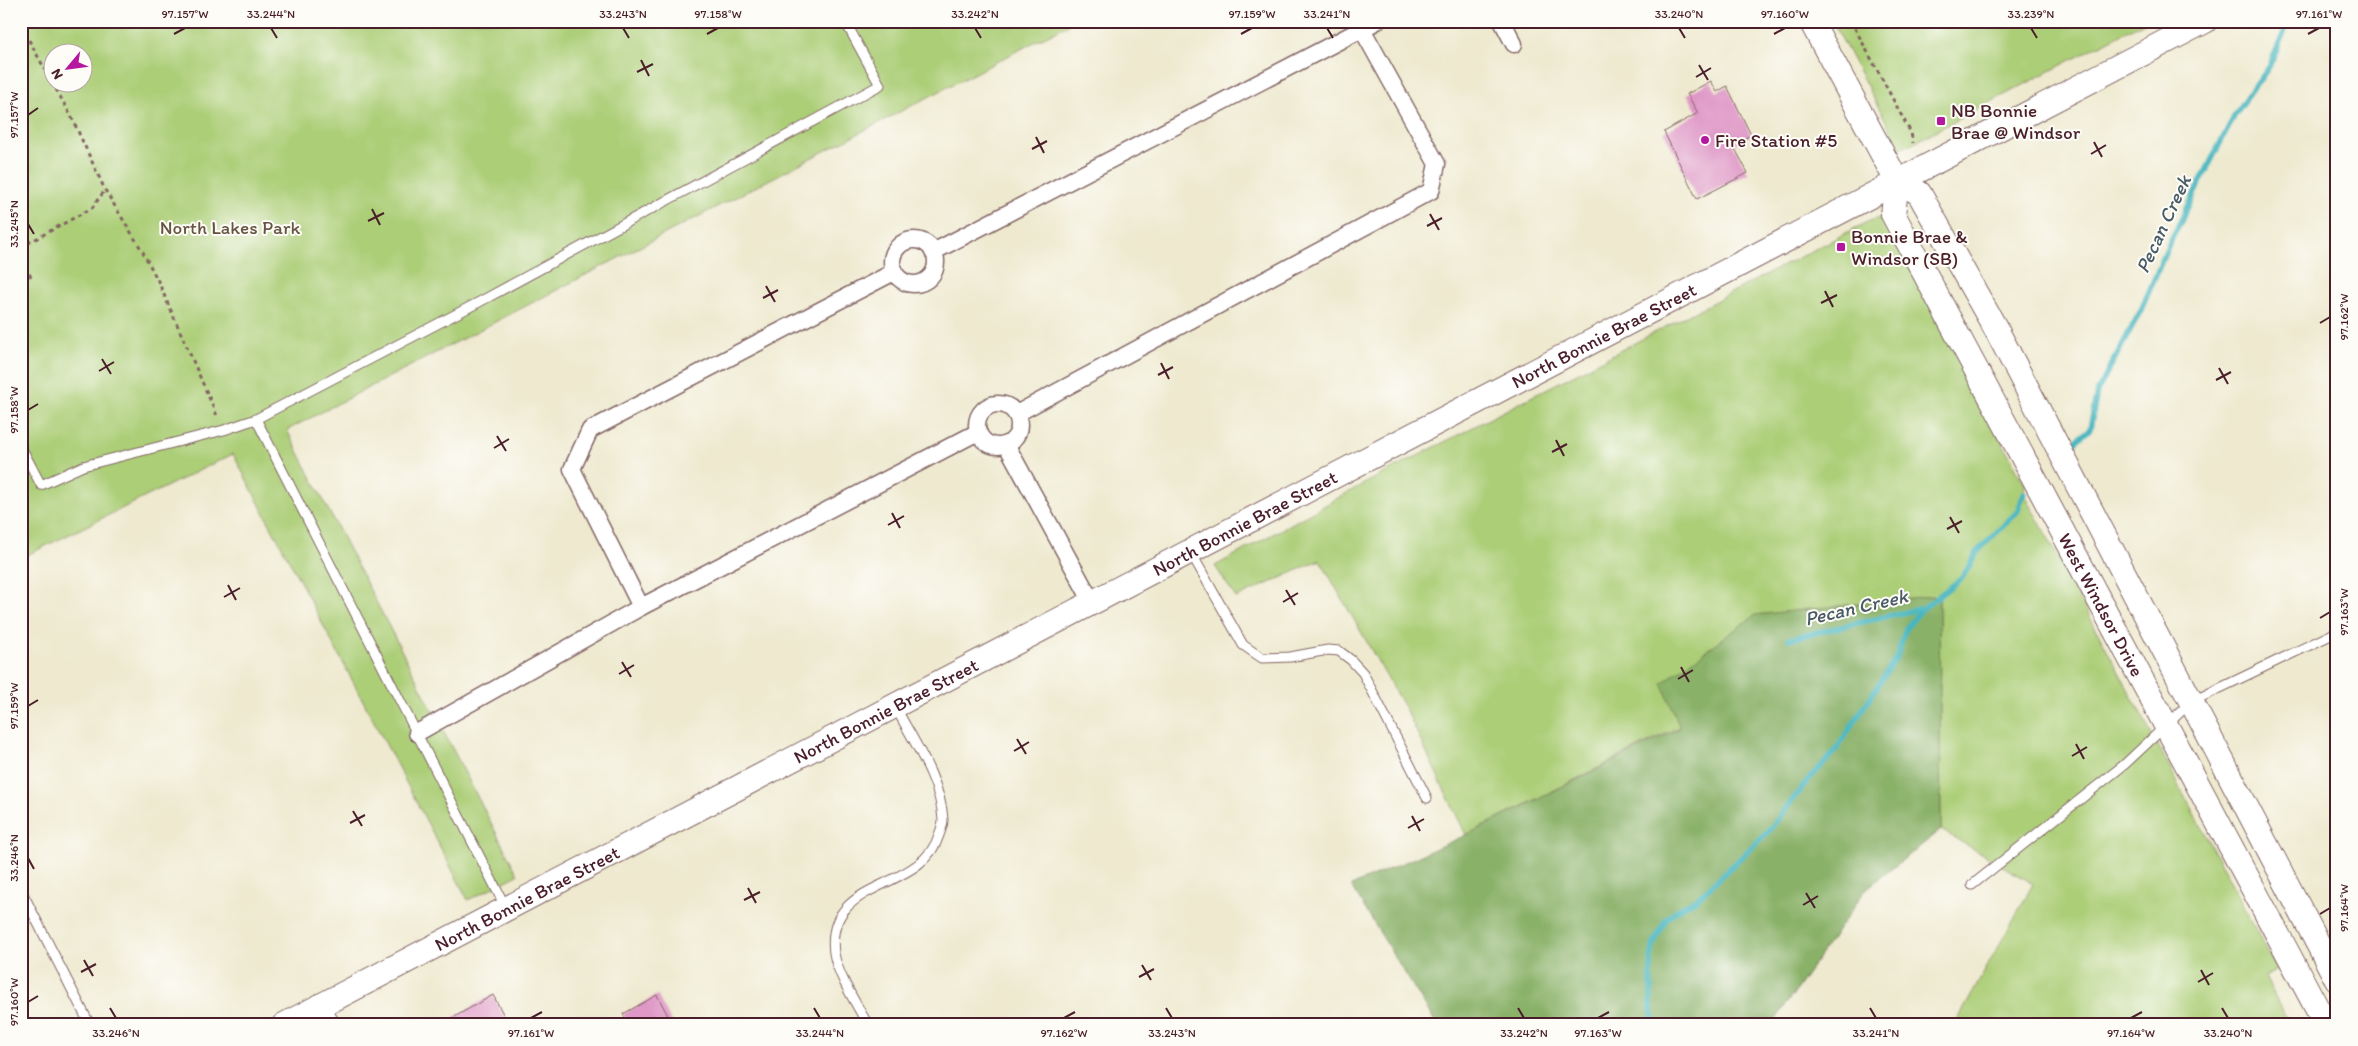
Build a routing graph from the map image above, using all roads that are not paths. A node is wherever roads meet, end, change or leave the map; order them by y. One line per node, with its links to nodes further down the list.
1 (845, 21): 11 (lane)
2 (1502, 21): 6 (street)
3 (1811, 21): 7 (main road)
4 (2205, 21): 7 (main road, North Bonnie Brae Street)
5 (1370, 25): 8 (street); 10 (street)
6 (1514, 44)
7 (1898, 181): 15 (main road, North Bonnie Brae Street); 19 (main road, West Windsor Drive); 21 (main road, West Windsor Drive)
8 (933, 252): 9 (street); 9 (street)
9 (894, 272): 17 (street)
10 (1016, 414): 12 (street); 13 (street)
11 (256, 419): 14 (lane); 22 (lane)
12 (978, 432): 13 (street); 17 (street)
13 (1006, 444): 16 (street)
14 (21, 447)
15 (1190, 551): 16 (main road, North Bonnie Brae Street); 23 (lane)
16 (1092, 602): 20 (main road, North Bonnie Brae Street)
17 (642, 607): 22 (street)
18 (2337, 632): 19 (lane)
19 (2191, 702): 21 (lane); 27 (main road, West Windsor Drive)
20 (894, 706): 26 (main road, North Bonnie Brae Street); 32 (lane)
21 (2168, 726): 24 (lane); 33 (main road, West Windsor Drive)
22 (417, 733): 26 (lane)
23 (1427, 798)
24 (1972, 886)
25 (21, 890): 29 (lane)
26 (507, 909): 28 (main road, North Bonnie Brae Street)
27 (2337, 980)
28 (324, 1004): 30 (main road, North Bonnie Brae Street); 31 (lane)
29 (90, 1025)
30 (284, 1025)
31 (336, 1025)
32 (868, 1025)
33 (2326, 1025)

